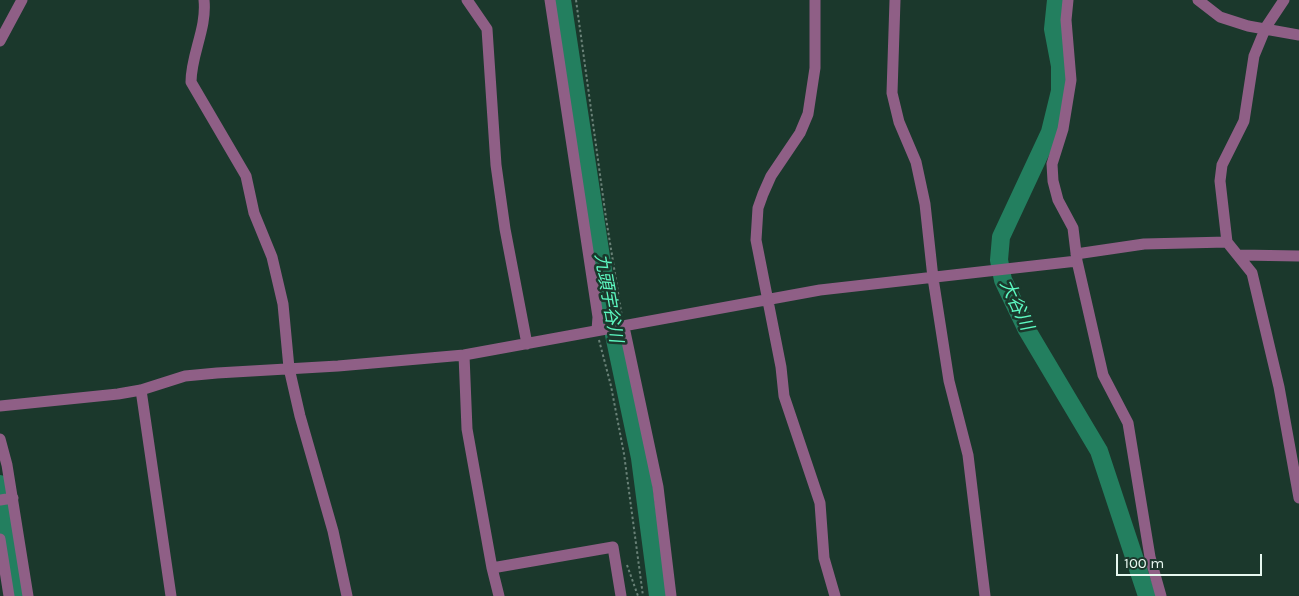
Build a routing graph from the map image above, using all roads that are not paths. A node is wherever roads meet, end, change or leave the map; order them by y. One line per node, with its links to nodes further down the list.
1 (22, 0): 12 (street)
2 (204, 0): 23 (street)
3 (467, 0): 21 (street)
4 (550, 0): 20 (street)
5 (815, 0): 18 (street)
6 (895, 0): 17 (street)
7 (1068, 0): 16 (street)
8 (1198, 0): 10 (street)
9 (1284, 0): 10 (street)
10 (1266, 27): 11 (street); 13 (street)
11 (1299, 34)
12 (0, 41)
13 (1227, 242): 14 (street); 16 (street)
14 (1240, 255): 15 (street); 27 (street)
15 (1299, 256)
16 (1076, 258): 17 (street); 42 (street)
17 (933, 278): 18 (street); 41 (street)
18 (767, 301): 19 (street); 40 (street)
19 (623, 327): 20 (street); 39 (street)
20 (598, 330): 21 (street)
21 (527, 344): 22 (street)
22 (464, 355): 23 (street); 32 (street)
23 (289, 368): 24 (street); 36 (street)
24 (141, 390): 25 (street); 35 (street)
25 (0, 406)
26 (0, 439): 28 (street)
27 (1299, 498)
28 (7, 499): 30 (street)
29 (0, 539): 31 (street)
30 (22, 567): 31 (street); 34 (street)
31 (4, 568): 33 (street)
32 (492, 568): 37 (street); 38 (street)
33 (9, 596)
34 (28, 596)
35 (171, 596)
36 (347, 596)
37 (499, 596)
38 (620, 596)
39 (671, 596)
40 (835, 596)
41 (985, 596)
42 (1161, 596)

